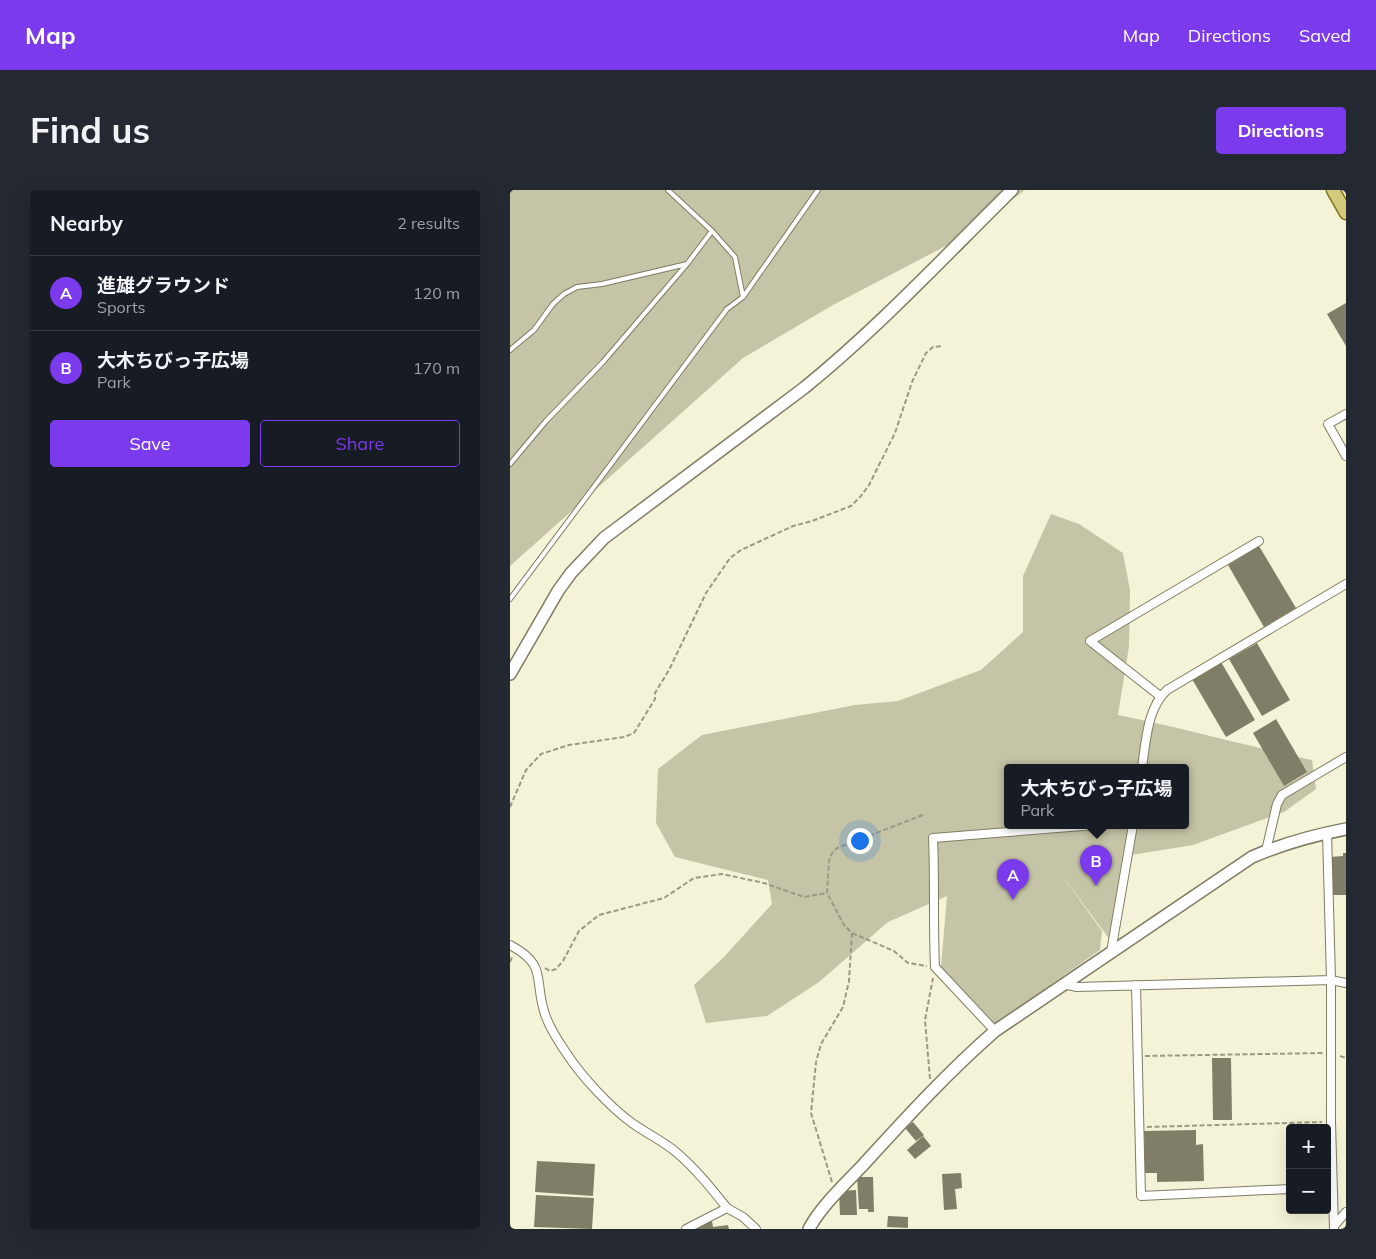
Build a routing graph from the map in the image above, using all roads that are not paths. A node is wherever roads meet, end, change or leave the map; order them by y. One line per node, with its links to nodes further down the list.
1 (668, 190): 6 (lane)
2 (818, 190): 8 (lane)
3 (1012, 190): 16 (street)
4 (1334, 190): 5 (main road)
5 (1346, 213)
6 (712, 231): 7 (lane); 8 (lane)
7 (687, 264): 9 (lane); 12 (lane)
8 (743, 297): 15 (lane)
9 (510, 350)
10 (1346, 414): 11 (street)
11 (1346, 456)
12 (510, 464)
13 (1259, 541): 17 (street)
14 (1346, 584): 17 (street)
15 (510, 599)
16 (510, 674)
17 (1160, 696): 19 (street)
18 (1346, 757): 24 (street)
19 (1143, 764)
20 (1045, 829): 31 (street)
21 (1132, 829): 26 (street)
22 (1346, 829): 23 (street)
23 (1327, 833): 24 (street); 27 (street)
24 (1266, 851): 26 (street)
25 (510, 945): 35 (street)
26 (1111, 952): 29 (street)
27 (1331, 980): 28 (street); 30 (street); 32 (street)
28 (1346, 982)
29 (1063, 984): 30 (street); 31 (street)
30 (1136, 986): 33 (street)
31 (995, 1031): 40 (street)
32 (1330, 1169)
33 (1286, 1189)
34 (1331, 1197): 37 (street)
35 (727, 1208): 38 (street); 39 (street)
36 (1346, 1212): 37 (street)
37 (1334, 1227)
38 (686, 1229)
39 (756, 1229)
40 (809, 1229)

